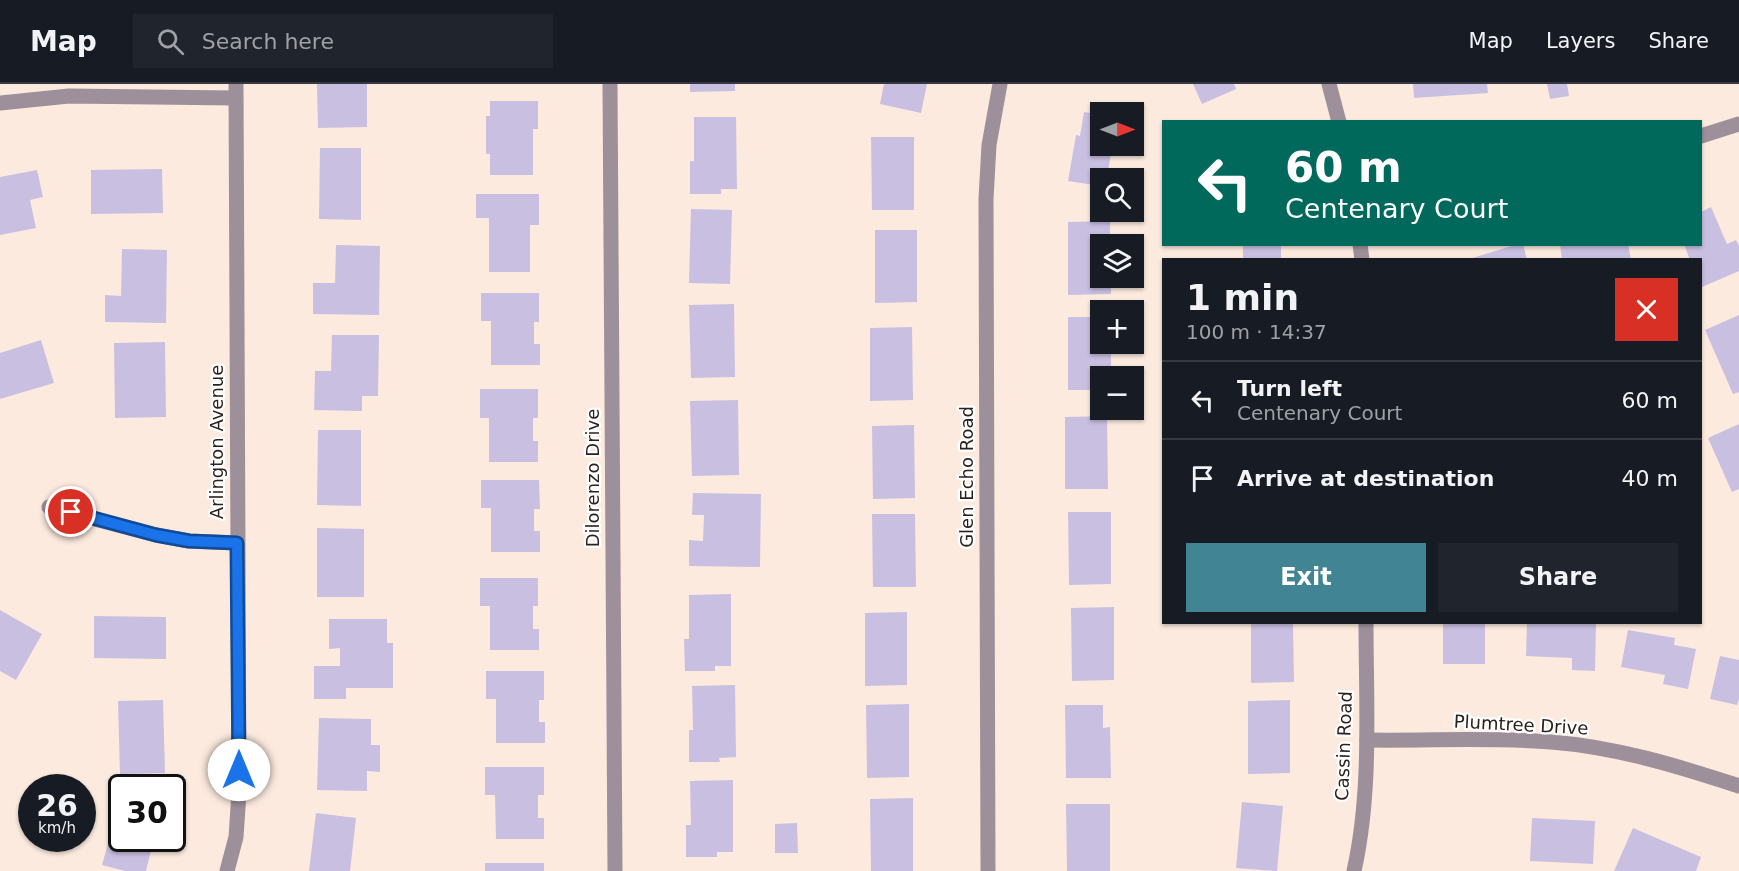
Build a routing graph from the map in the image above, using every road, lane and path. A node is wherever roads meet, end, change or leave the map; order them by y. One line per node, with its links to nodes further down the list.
1 (610, 84): 15 (street, Dilorenzo Drive)
2 (1000, 84): 16 (street, Glen Echo Road)
3 (1329, 84): 6 (street)
4 (235, 91): 5 (street); 10 (street, Arlington Avenue)
5 (0, 103)
6 (1338, 120)
7 (1739, 124): 8 (street)
8 (1702, 136)
9 (50, 507): 10 (street)
10 (237, 543): 14 (street, Arlington Avenue)
11 (1366, 624): 12 (street, Cassin Road)
12 (1367, 740): 13 (street, Plumtree Drive); 17 (street, Cassin Road)
13 (1739, 786)
14 (227, 871)
15 (615, 871)
16 (988, 871)
17 (1354, 871)

